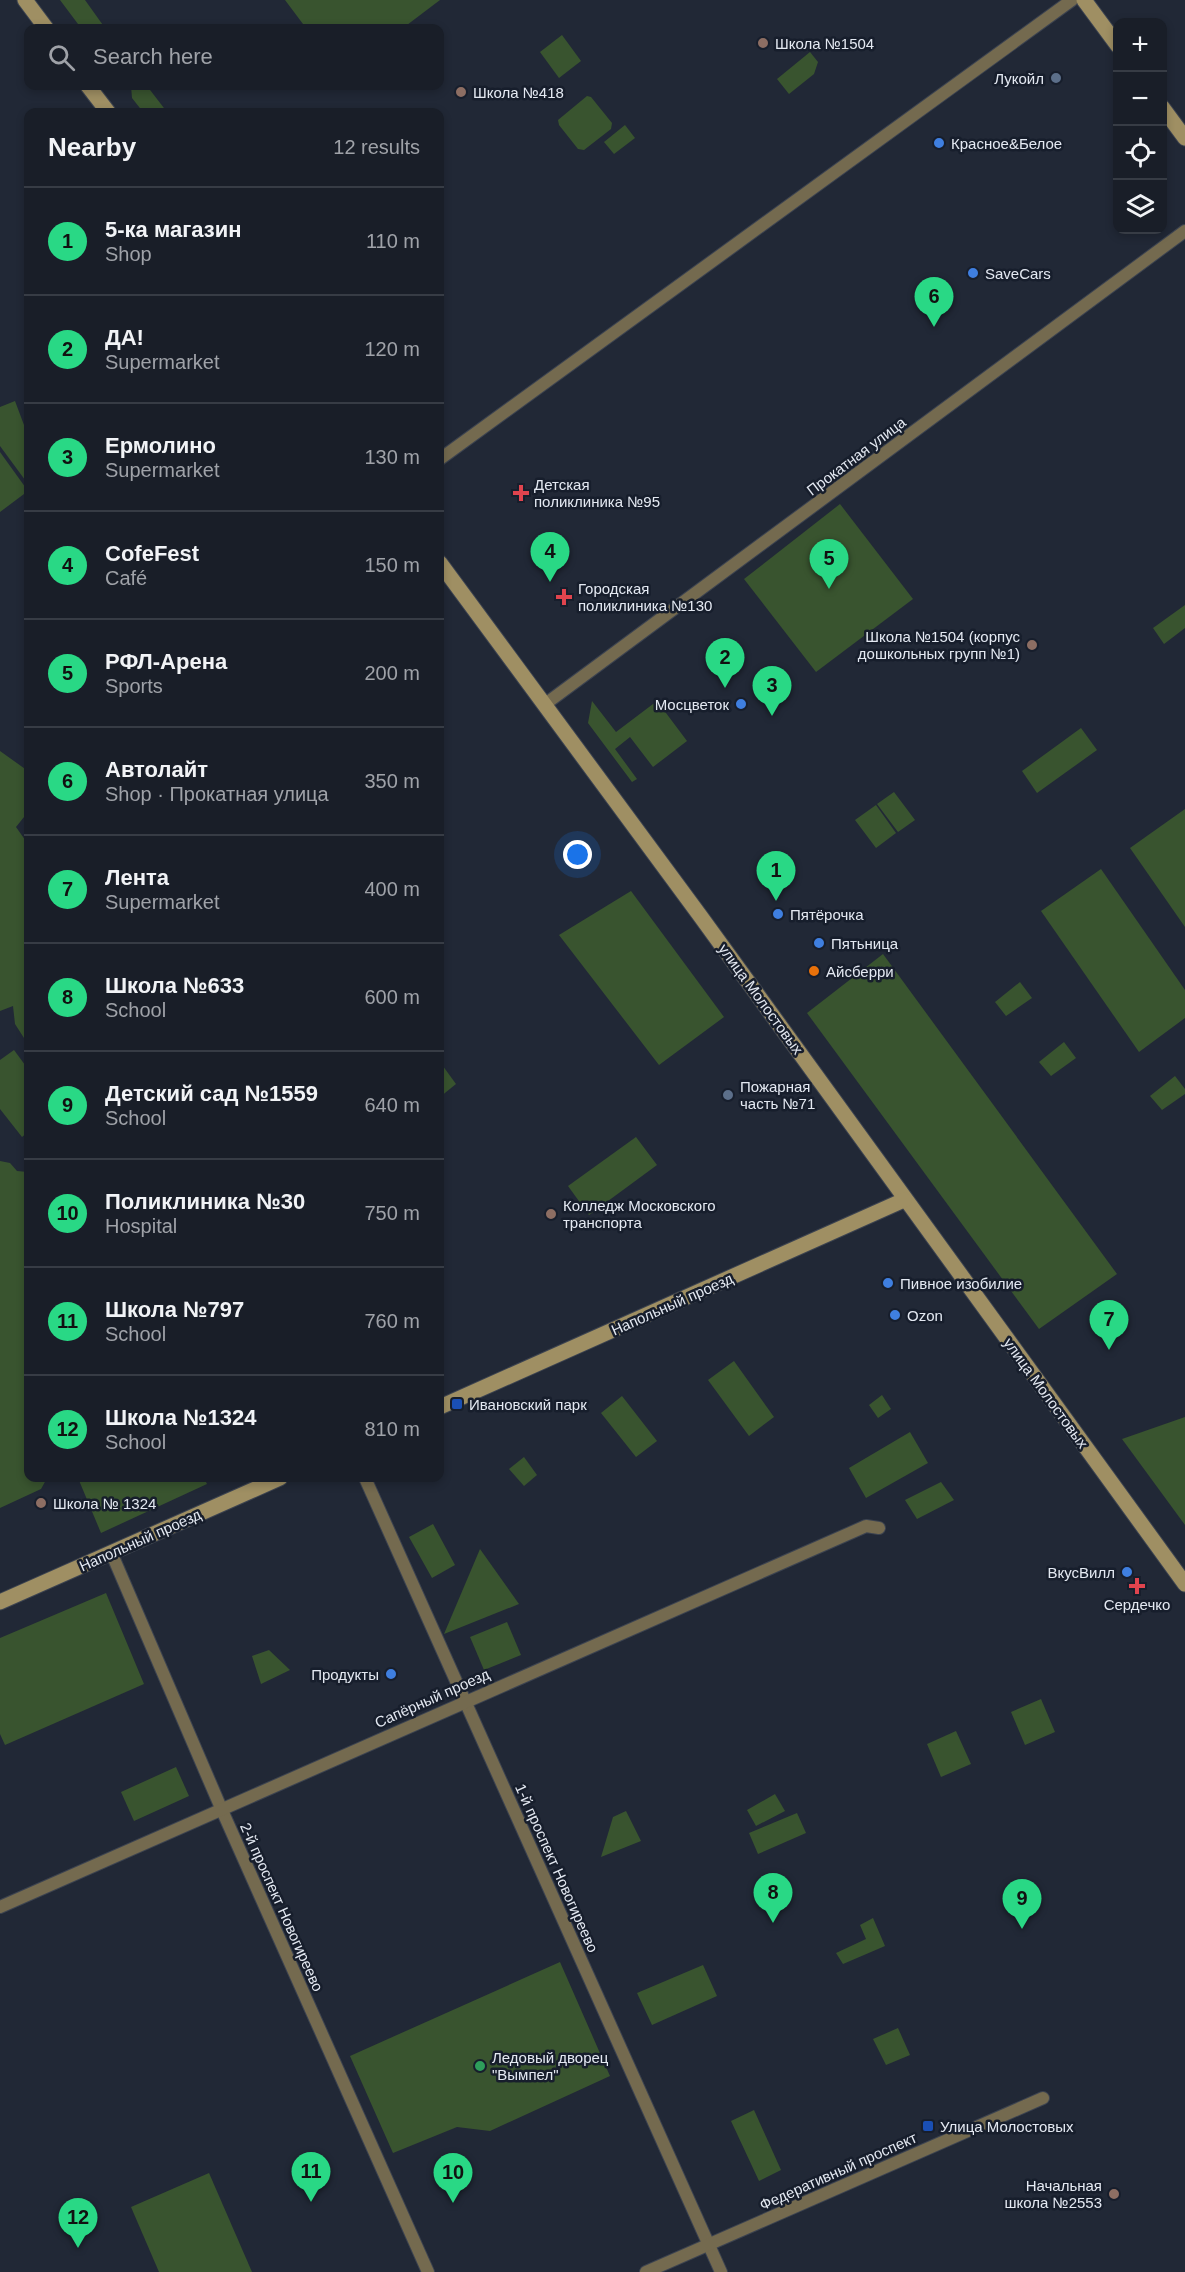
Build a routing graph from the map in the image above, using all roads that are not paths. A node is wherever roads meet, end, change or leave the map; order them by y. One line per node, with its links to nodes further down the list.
1 (25, 0): 4 (street)
2 (1072, 0): 11 (street)
3 (1084, 0): 5 (street)
4 (43, 24)
5 (1113, 39)
6 (91, 90): 7 (street)
7 (105, 108)
8 (1167, 114): 9 (street)
9 (1185, 138)
10 (1185, 231): 13 (street, Прокатная улица)
11 (444, 456)
12 (444, 568): 13 (street, улица Молостовых)
13 (544, 705): 14 (street, улица Молостовых)
14 (904, 1200): 15 (street, Напольный проезд); 20 (street, улица Молостовых)
15 (444, 1405)
16 (271, 1482): 19 (street, Напольный проезд)
17 (367, 1482): 22 (street, 1-й проспект Новогиреево)
18 (879, 1528): 22 (street, Сапёрный проезд)
19 (111, 1552): 21 (street, Напольный проезд); 23 (street, 2-й проспект Новогиреево)
20 (1185, 1584)
21 (0, 1602)
22 (465, 1700): 23 (street, Сапёрный проезд); 26 (street, 1-й проспект Новогиреево)
23 (221, 1808): 24 (street, Сапёрный проезд); 27 (street, 2-й проспект Новогиреево)
24 (0, 1906)
25 (1043, 2098): 26 (street, Федеративный проспект)
26 (709, 2244): 28 (street, Федеративный проспект); 29 (street, 1-й проспект Новогиреево)
27 (429, 2272)
28 (646, 2272)
29 (721, 2272)

